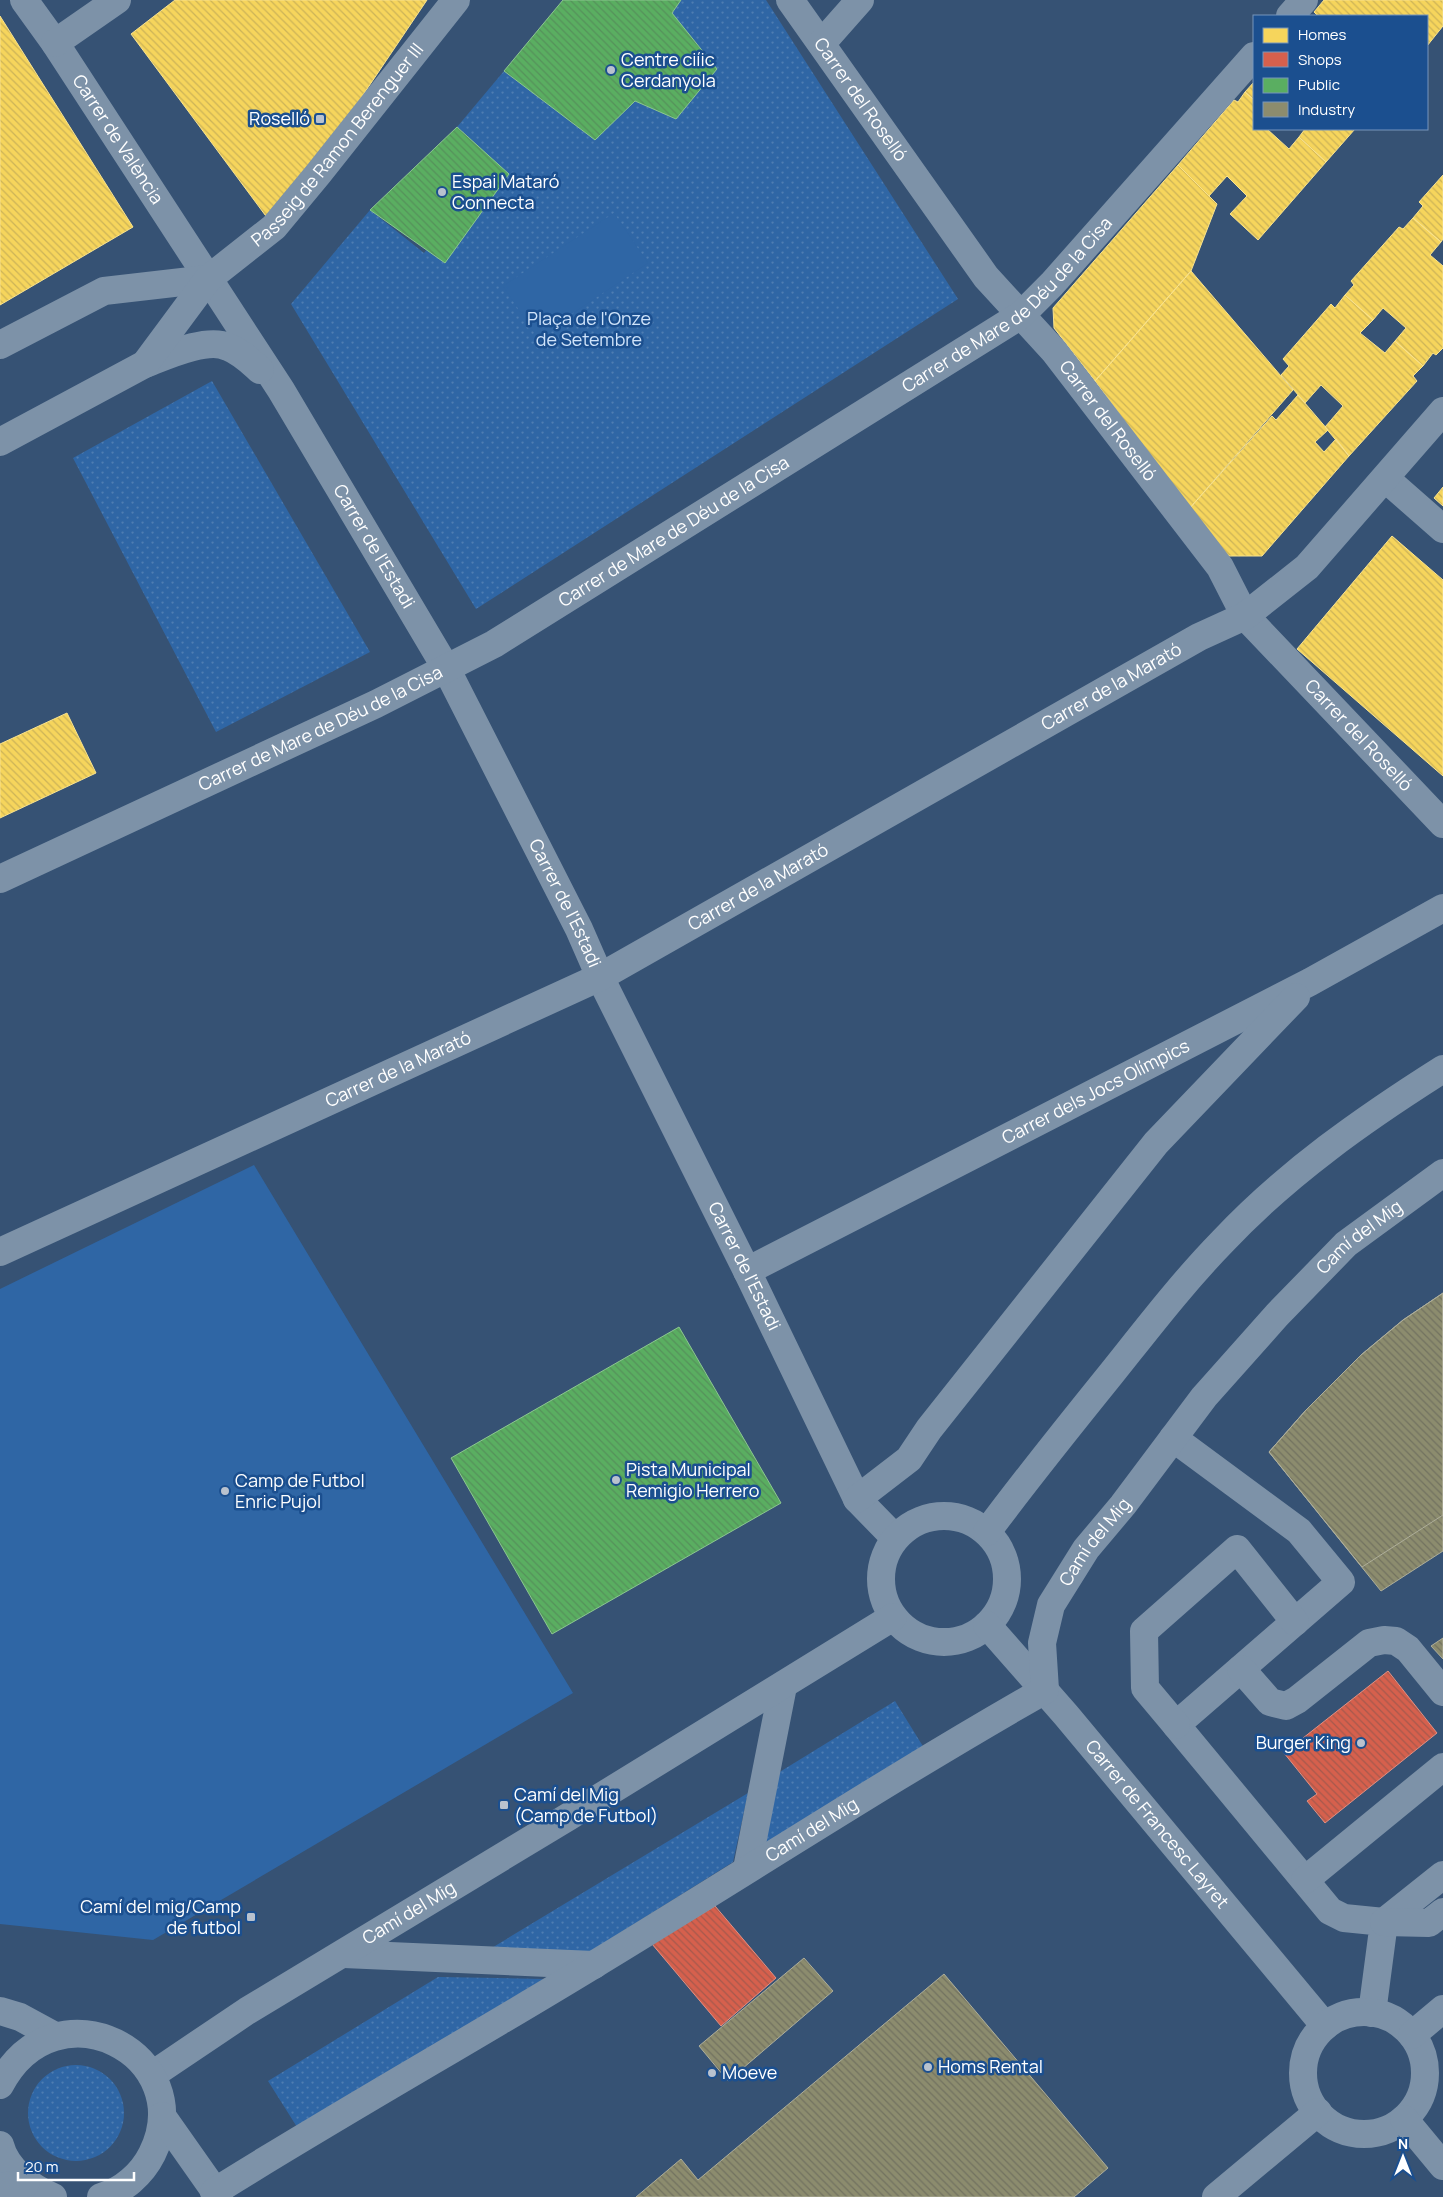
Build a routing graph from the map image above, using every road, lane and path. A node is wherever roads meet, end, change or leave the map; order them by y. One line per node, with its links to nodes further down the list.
1 (24, 0): 8 (street, Carrer de València)
2 (117, 0): 8 (street)
3 (456, 0): 11 (street, Passeig de Ramon Berenguer III)
4 (790, 0): 9 (street, Carrer del Roselló)
5 (860, 0): 9 (street)
6 (1304, 0): 7 (street)
7 (1291, 15)
8 (54, 43): 11 (street, Carrer de València)
9 (822, 43): 12 (street, Carrer del Roselló)
10 (1253, 57): 12 (street, Carrer de Mare de Déu de la Cisa)
11 (208, 279): 13 (street); 14 (street, Passeig de Ramon Berenguer III); 15 (street, Carrer de l'Estadi)
12 (1021, 315): 20 (street, Carrer del Roselló); 21 (street, Carrer de Mare de Déu de la Cisa)
13 (0, 345)
14 (145, 364): 15 (street, Passeig de Ramon Berenguer III); 17 (street, Passeig de Ramon Berenguer III)
15 (281, 390): 21 (street, Carrer de l'Estadi)
16 (1443, 411): 18 (street, Carrer de la Marató)
17 (0, 442)
18 (1386, 479): 19 (street); 20 (street, Carrer de la Marató)
19 (1443, 529)
20 (1245, 616): 22 (street, Carrer del Roselló); 25 (street, Carrer de la Marató)
21 (446, 668): 23 (street, Carrer de Mare de Déu de la Cisa); 25 (street, Carrer de l'Estadi)
22 (1443, 824)
23 (0, 879)
24 (1443, 908): 26 (street, Carrer dels Jocs Olímpics)
25 (600, 976): 29 (street, Carrer de la Marató); 30 (street, Carrer de l'Estadi)
26 (1310, 982): 30 (street, Carrer dels Jocs Olímpics); 32 (street)
27 (1443, 1069): 33 (street)
28 (1443, 1173): 31 (street, Camí del Mig)
29 (0, 1252)
30 (747, 1271): 32 (street, Carrer de l'Estadi)
31 (1174, 1438): 36 (street); 40 (street, Camí del Mig)
32 (857, 1500): 34 (street, Carrer de l'Estadi)
33 (988, 1532): 34 (street); 37 (street)
34 (895, 1538): 35 (street)
35 (893, 1617): 37 (street); 39 (street, Camí del Mig)
36 (1295, 1622): 38 (street); 42 (street)
37 (987, 1626): 40 (street, Carrer de Francesc Layret)
38 (1241, 1669): 41 (street); 42 (street)
39 (783, 1686): 44 (street, Camí del Mig); 49 (street, Camí del Mig)
40 (1045, 1690): 44 (street, Camí del Mig); 54 (street, Carrer de Francesc Layret)
41 (1443, 1692)
42 (1176, 1725): 46 (street)
43 (1443, 1767): 46 (street)
44 (747, 1869): 50 (street, Camí del Mig)
45 (1443, 1875): 48 (street)
46 (1305, 1880): 48 (street)
47 (1443, 1912): 48 (street)
48 (1384, 1922): 53 (street)
49 (344, 1954): 50 (street, Camí del Mig); 57 (street, Camí del Mig)
50 (594, 1965): 65 (street, Camí del Mig)
51 (1443, 2009): 55 (street)
52 (0, 2011): 56 (street)
53 (1372, 2013): 54 (street); 55 (street)
54 (1326, 2026): 59 (street)
55 (1412, 2035): 61 (street)
56 (54, 2036): 57 (street); 58 (street)
57 (152, 2075): 60 (street)
58 (0, 2085)
59 (1318, 2112): 61 (street); 68 (street)
60 (162, 2116): 65 (street); 67 (street)
61 (1404, 2119): 63 (street)
62 (0, 2145): 64 (street)
63 (1443, 2166)
64 (13, 2185): 66 (street)
65 (216, 2194)
66 (53, 2197)
67 (104, 2197)
68 (1216, 2197)

